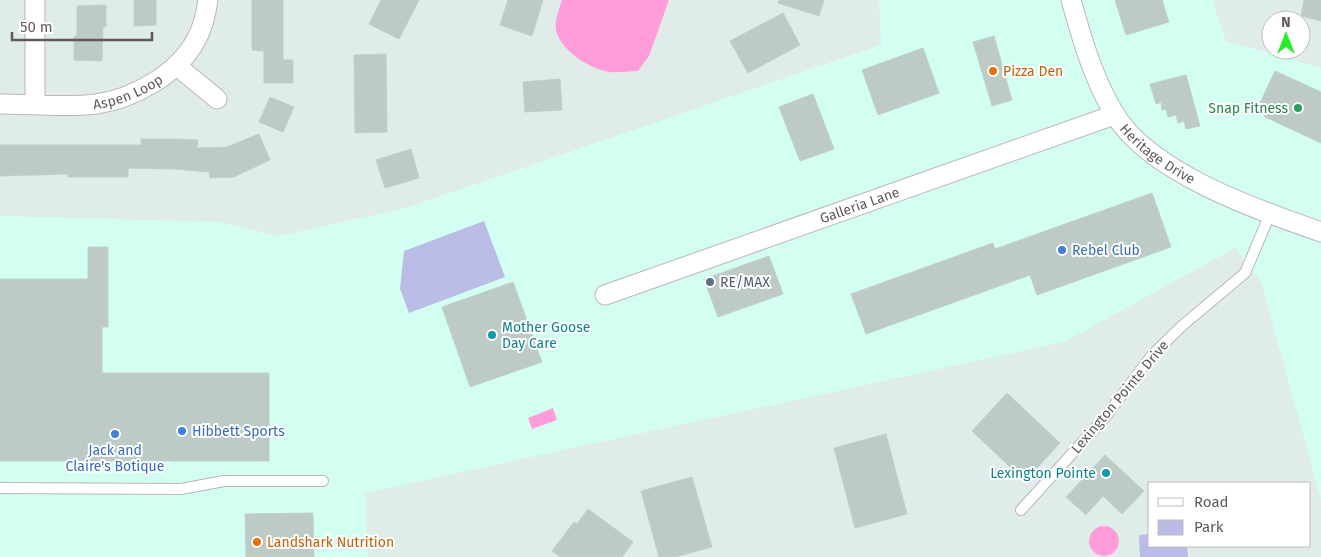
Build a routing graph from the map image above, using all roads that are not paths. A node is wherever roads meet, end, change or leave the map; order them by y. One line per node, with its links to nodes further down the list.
1 (35, 0): 7 (street)
2 (208, 0): 4 (street, Aspen Loop)
3 (1071, 0): 8 (street, Heritage Drive)
4 (177, 66): 5 (street); 7 (street, Aspen Loop)
5 (217, 99)
6 (0, 104): 7 (street, Aspen Loop)
7 (35, 104)
8 (1114, 115): 9 (street, Heritage Drive); 11 (street, Galleria Lane)
9 (1270, 214): 10 (street, Heritage Drive); 14 (lane, Lexington Pointe Drive)
10 (1321, 232)
11 (605, 295)
12 (323, 481): 13 (lane)
13 (0, 488)
14 (1021, 510)

